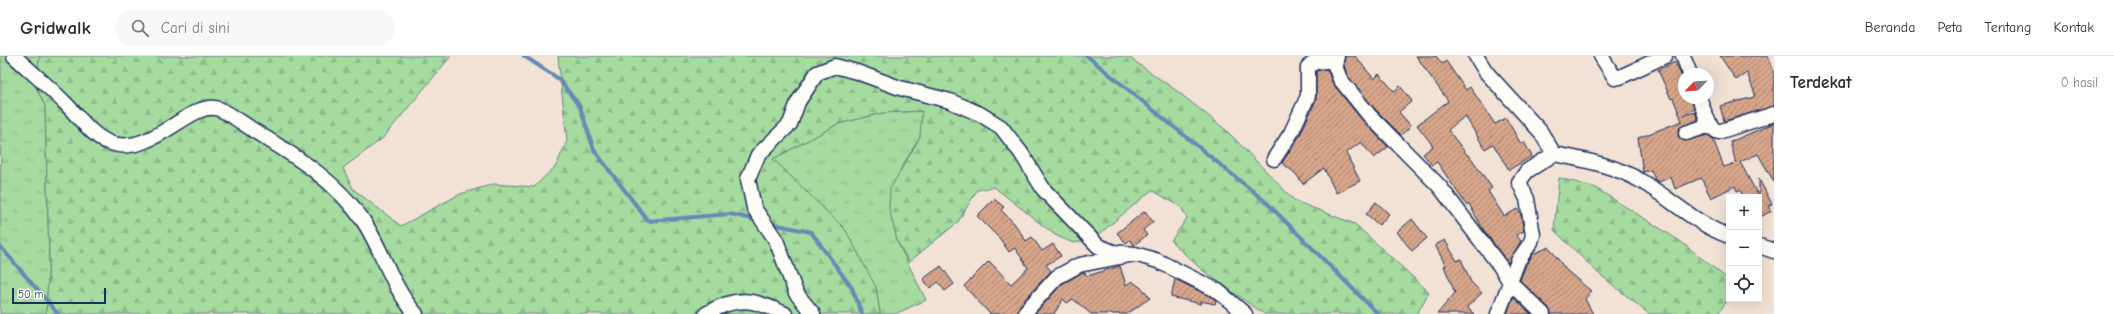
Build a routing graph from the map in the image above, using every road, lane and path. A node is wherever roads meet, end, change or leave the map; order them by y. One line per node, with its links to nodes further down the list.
1 (14, 56): 19 (street)
2 (1476, 56): 12 (street)
3 (1601, 56): 4 (street)
4 (1665, 56)
5 (1683, 56): 7 (street)
6 (1337, 58): 13 (street); 18 (street)
7 (1688, 68)
8 (1701, 104): 10 (street)
9 (1774, 114): 10 (street)
10 (1710, 125): 11 (street)
11 (1686, 133)
12 (1554, 154): 14 (street); 18 (street)
13 (1274, 159)
14 (1726, 235)
15 (1762, 247): 16 (street)
16 (1774, 251)
17 (1135, 254): 22 (street); 23 (street); 24 (street)
18 (1510, 282): 25 (street); 26 (street)
19 (416, 314)
20 (706, 314): 21 (street)
21 (786, 314)
22 (813, 314)
23 (1025, 314)
24 (1245, 314)
25 (1498, 314)
26 (1543, 314)

